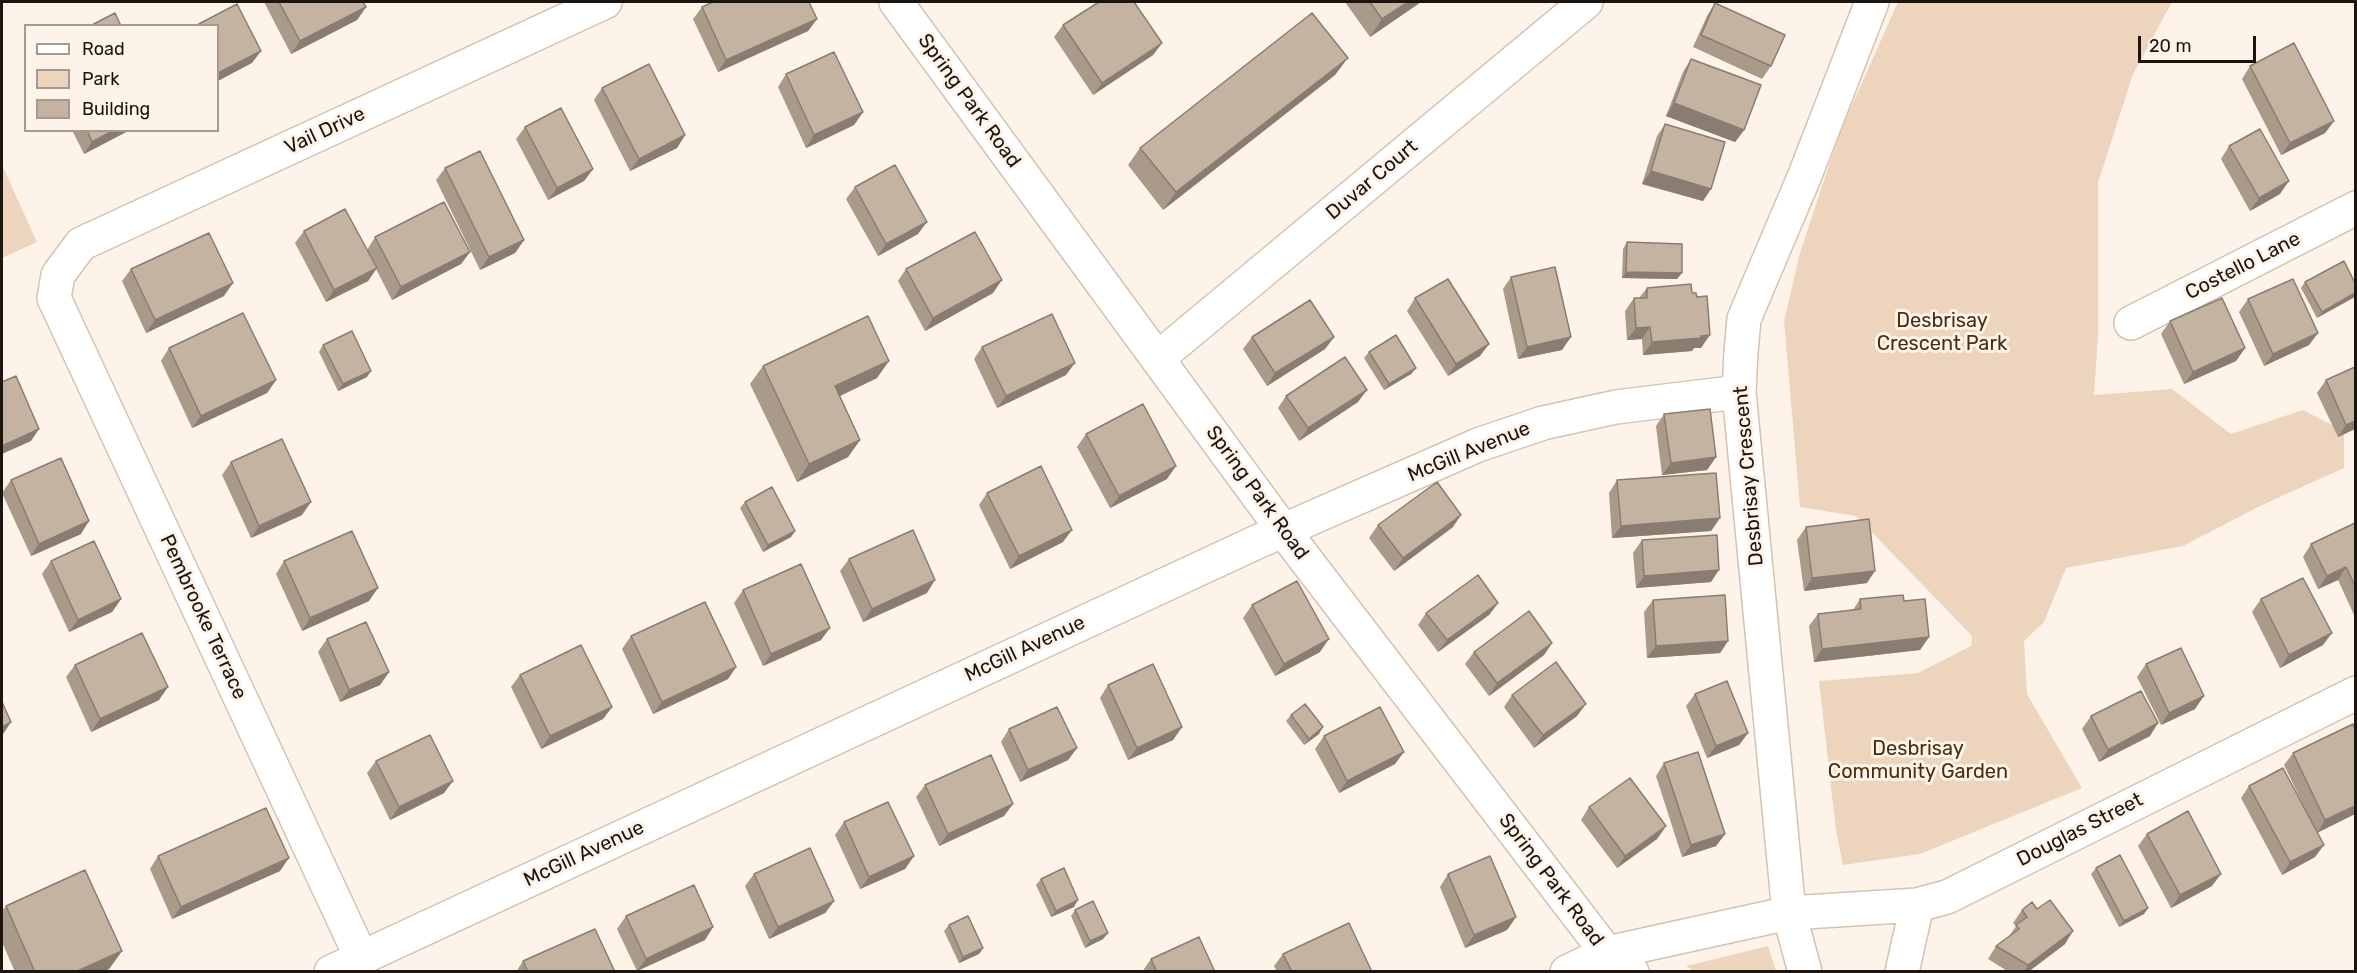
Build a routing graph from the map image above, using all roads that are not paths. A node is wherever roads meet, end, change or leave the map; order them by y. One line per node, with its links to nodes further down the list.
1 (605, 2): 6 (street, Vail Drive)
2 (896, 2): 8 (street, Spring Park Road)
3 (1586, 2): 8 (street, Duvar Court)
4 (1872, 2): 9 (street, Desbrisay Crescent)
5 (2355, 208): 7 (street, Costello Lane)
6 (58, 276): 14 (street, Pembrooke Terrace)
7 (2131, 323)
8 (1158, 358): 10 (street, Spring Park Road)
9 (1739, 392): 10 (street, McGill Avenue); 13 (street, Desbrisay Crescent)
10 (1283, 530): 14 (street, McGill Avenue); 15 (street, Spring Park Road)
11 (2355, 693): 12 (street, Douglas Street)
12 (1917, 905): 13 (street, Douglas Street); 19 (street)
13 (1789, 913): 15 (street, Douglas Street); 18 (street, Desbrisay Crescent)
14 (361, 957): 16 (street, McGill Avenue)
15 (1619, 962): 17 (street, Douglas Street)
16 (331, 972)
17 (1567, 972)
18 (1805, 972)
19 (1902, 972)

